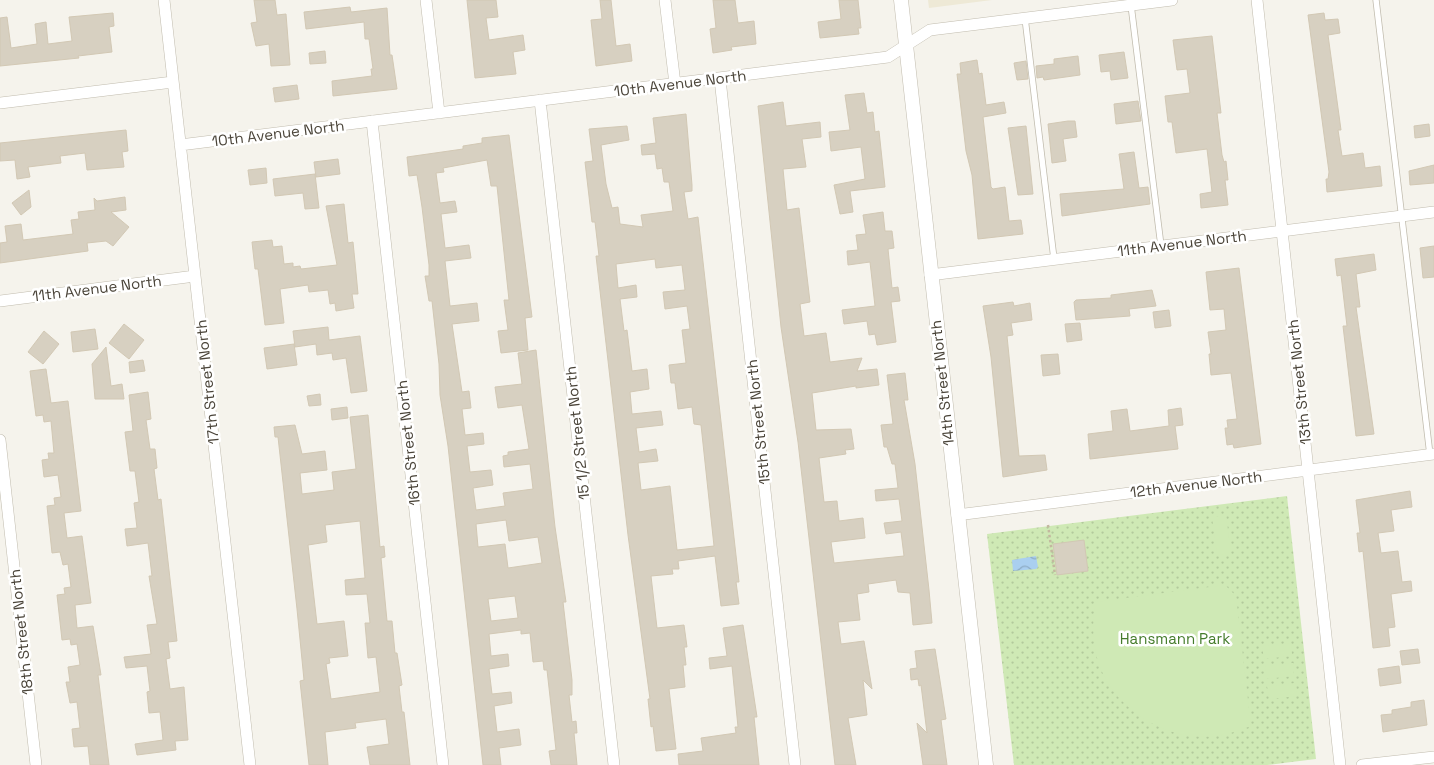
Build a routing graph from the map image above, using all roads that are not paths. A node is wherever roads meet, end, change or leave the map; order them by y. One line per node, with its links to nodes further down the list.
1 (164, 0): 12 (street, 17th Street North)
2 (426, 0): 16 (street)
3 (665, 0): 13 (street)
4 (901, 0): 10 (street, 14th Street North)
5 (1172, 0): 8 (street, 10th Avenue North)
6 (1257, 0): 21 (street, 13th Street North)
7 (1376, 0): 20 (lane)
8 (1131, 5): 9 (street, 10th Avenue North); 22 (lane)
9 (1025, 18): 10 (street, 10th Avenue North); 23 (lane)
10 (906, 44): 11 (street, 10th Avenue North); 24 (street, 14th Street North)
11 (720, 78): 13 (street, 10th Avenue North); 36 (street, 15th Street North)
12 (173, 82): 15 (street); 18 (street, 17th Street North)
13 (675, 84): 14 (street, 10th Avenue North)
14 (540, 100): 16 (street, 10th Avenue North); 35 (street, 15 1/2 Street North)
15 (0, 103)
16 (439, 113): 17 (street, 10th Avenue North)
17 (372, 122): 18 (street, 10th Avenue North); 34 (street, 16th Street North)
18 (180, 145): 25 (street, 17th Street North)
19 (1434, 212): 20 (street, 11th Avenue North)
20 (1402, 216): 21 (street, 11th Avenue North); 28 (lane)
21 (1283, 231): 22 (street, 11th Avenue North); 29 (street, 13th Street North)
22 (1161, 246): 23 (street, 11th Avenue North)
23 (1054, 259): 24 (street, 11th Avenue North)
24 (930, 275): 30 (street, 14th Street North)
25 (195, 276): 26 (street, 11th Avenue North); 33 (street, 17th Street North)
26 (0, 301)
27 (0, 440): 32 (street, 18th Street North)
28 (1432, 454): 29 (street, 12th Avenue North)
29 (1309, 470): 30 (street, 12th Avenue North); 38 (street, 13th Street North)
30 (957, 515): 37 (street, 14th Street North)
31 (1434, 757): 39 (street)
32 (36, 765)
33 (250, 765)
34 (443, 765)
35 (614, 765)
36 (795, 765)
37 (986, 765)
38 (1340, 765)
39 (1362, 765)

